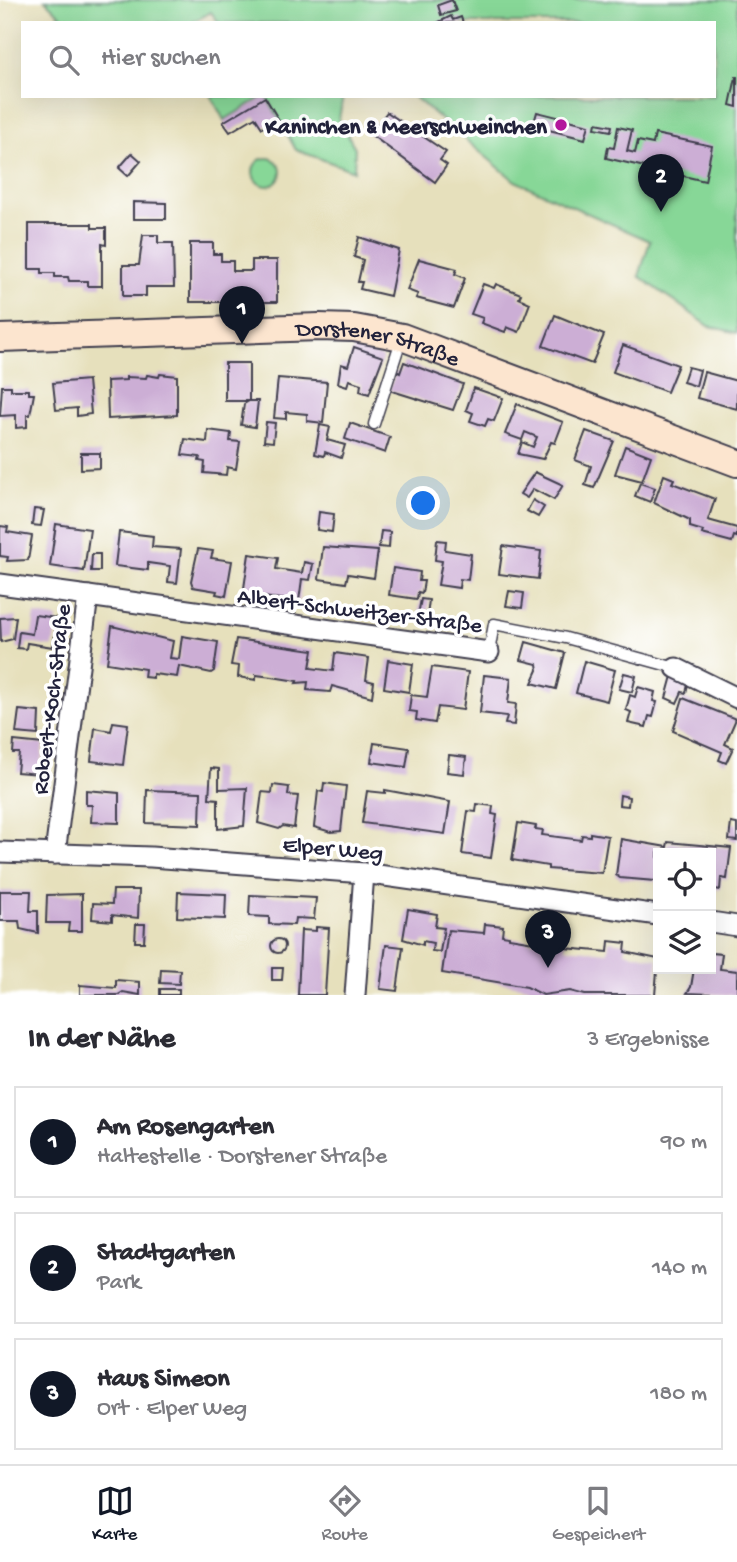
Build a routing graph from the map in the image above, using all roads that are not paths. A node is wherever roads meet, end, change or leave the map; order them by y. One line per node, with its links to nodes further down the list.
1 (402, 337): 2 (main road, Dorstener Straße); 3 (lane); 4 (main road, Dorstener Straße)
2 (0, 338)
3 (374, 424)
4 (737, 463)
5 (0, 584): 6 (street, Robert-Koch-Straße)
6 (88, 596): 7 (street, Albert-Schweitzer-Straße); 11 (street, Robert-Koch-Straße)
7 (489, 652): 8 (lane, Albert-Schweitzer-Straße)
8 (676, 668): 9 (street)
9 (737, 698)
10 (0, 852): 11 (street, Elper Weg)
11 (55, 854): 12 (street, Elper Weg)
12 (364, 873): 13 (street, Elper Weg); 16 (street)
13 (653, 914)
14 (716, 923): 15 (street)
15 (737, 926)
16 (355, 995)

